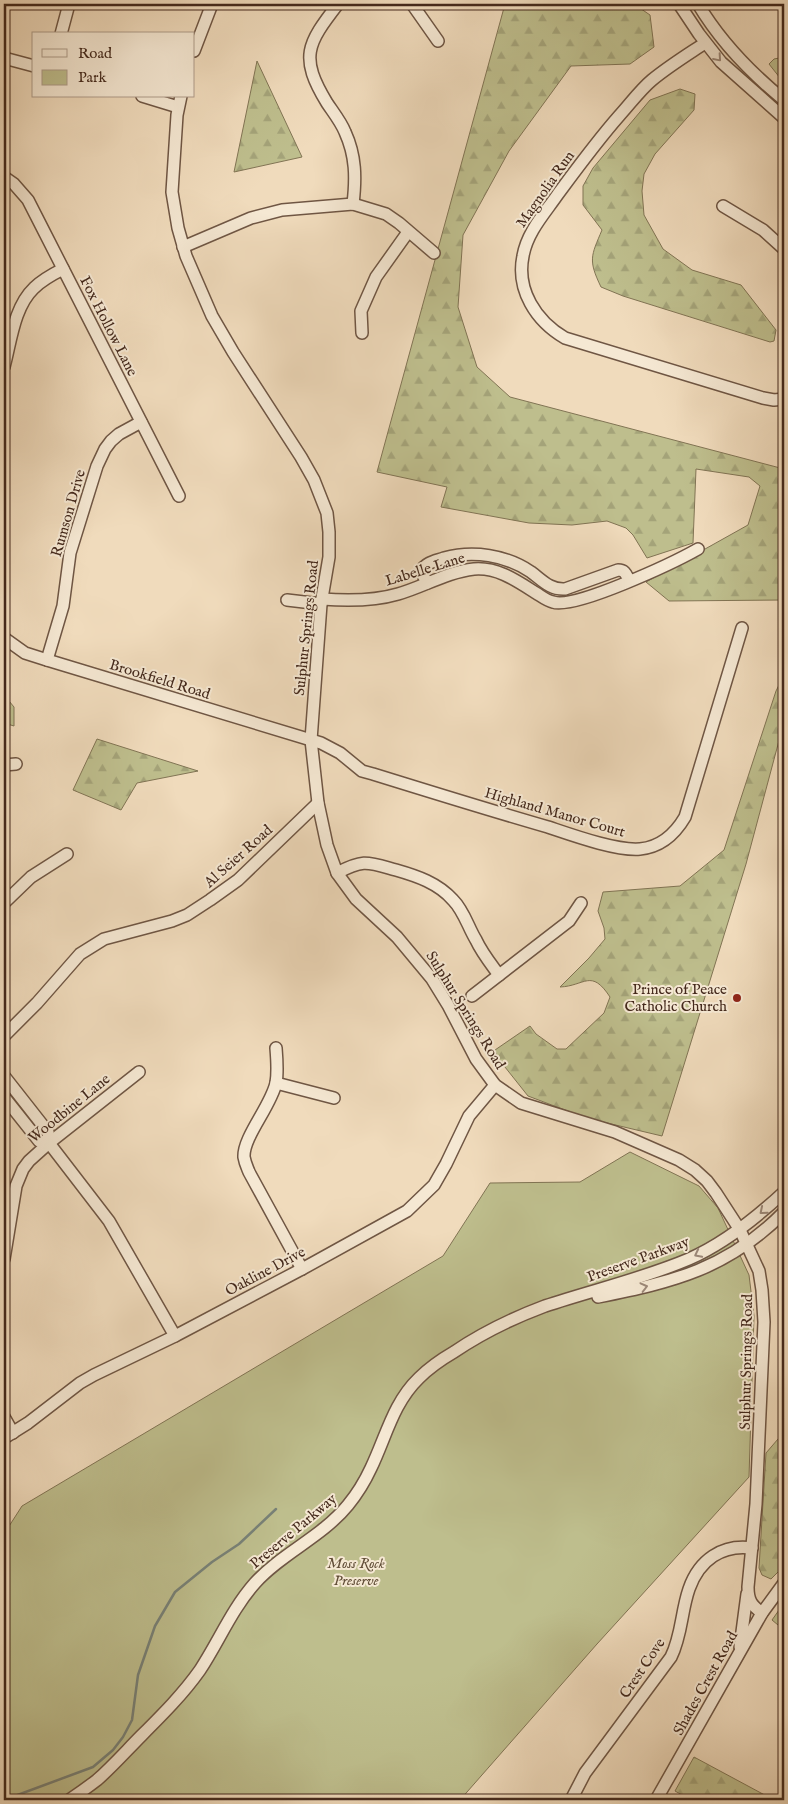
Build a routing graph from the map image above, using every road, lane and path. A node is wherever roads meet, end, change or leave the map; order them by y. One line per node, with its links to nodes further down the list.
1 (69, 4): 7 (street)
2 (212, 4): 10 (street)
3 (338, 4): 18 (street)
4 (412, 4): 8 (street)
5 (679, 4): 9 (street)
6 (698, 4): 14 (street)
7 (62, 32)
8 (438, 41)
9 (705, 43): 16 (street, one-way to 16); 27 (street, Magnolia Run)
10 (195, 48)
11 (4, 58): 12 (street)
12 (32, 65)
13 (157, 98): 15 (street)
14 (784, 100)
15 (180, 101): 21 (street, Sulphur Springs Road)
16 (784, 118)
17 (4, 177): 24 (street, Fox Hollow Lane)
18 (353, 204): 20 (street); 21 (street)
19 (723, 206): 22 (street)
20 (408, 232): 23 (street); 25 (street)
21 (183, 247): 34 (street, Sulphur Springs Road)
22 (784, 249)
23 (434, 253)
24 (63, 269): 26 (street); 28 (street, Fox Hollow Lane)
25 (362, 333)
26 (4, 367)
27 (784, 399)
28 (141, 422): 29 (street, Fox Hollow Lane); 37 (street, Rumson Drive)
29 (179, 496)
30 (698, 549): 31 (street, Labelle Lane)
31 (629, 580): 32 (street, Labelle Lane); 32 (street)
32 (426, 583): 34 (street, Labelle Lane)
33 (287, 600): 34 (street, Labelle Lane)
34 (322, 601): 38 (street, Sulphur Springs Road)
35 (742, 628): 38 (street, Highland Manor Court)
36 (4, 638): 37 (street, Brookfield Road)
37 (47, 660): 38 (street, Brookfield Road)
38 (311, 740): 39 (street, Sulphur Springs Road)
39 (318, 803): 41 (street, Sulphur Springs Road); 46 (street, Al Seier Road)
40 (67, 854): 43 (street)
41 (337, 873): 44 (street); 51 (street, Sulphur Springs Road)
42 (581, 903): 44 (street)
43 (4, 904)
44 (499, 975): 45 (street)
45 (472, 996)
46 (4, 1036)
47 (276, 1048): 50 (street)
48 (138, 1072): 55 (street, Woodbine Lane)
49 (4, 1076): 52 (street)
50 (276, 1083): 53 (street); 61 (street)
51 (495, 1085): 58 (street, Sulphur Springs Road); 61 (street, Oakline Drive)
52 (20, 1096): 54 (street); 55 (street)
53 (334, 1098)
54 (7, 1101): 55 (street)
55 (49, 1143): 60 (street, Woodbine Lane); 63 (street)
56 (784, 1192): 58 (street, Preserve Parkway, one-way to 58)
57 (784, 1212): 59 (street, Preserve Parkway)
58 (740, 1230): 59 (street, Sulphur Springs Road); 62 (street, Preserve Parkway, one-way to 62)
59 (747, 1244): 62 (street, Preserve Parkway, one-way to 59); 66 (street, Sulphur Springs Road)
60 (4, 1259)
61 (302, 1269): 63 (street, Oakline Drive)
62 (544, 1307): 71 (street, Preserve Parkway)
63 (175, 1336): 65 (street, Oakline Drive)
64 (4, 1417): 65 (street)
65 (8, 1435)
66 (752, 1548): 68 (street, Sulphur Springs Road); 72 (street, Crest Cove)
67 (784, 1583): 69 (street, Shades Crest Road)
68 (748, 1587): 69 (street, Sulphur Springs Road); 70 (street)
69 (762, 1613): 70 (street, Shades Crest Road)
70 (739, 1652): 73 (street, Shades Crest Road)
71 (69, 1800)
72 (571, 1800)
73 (656, 1800)

